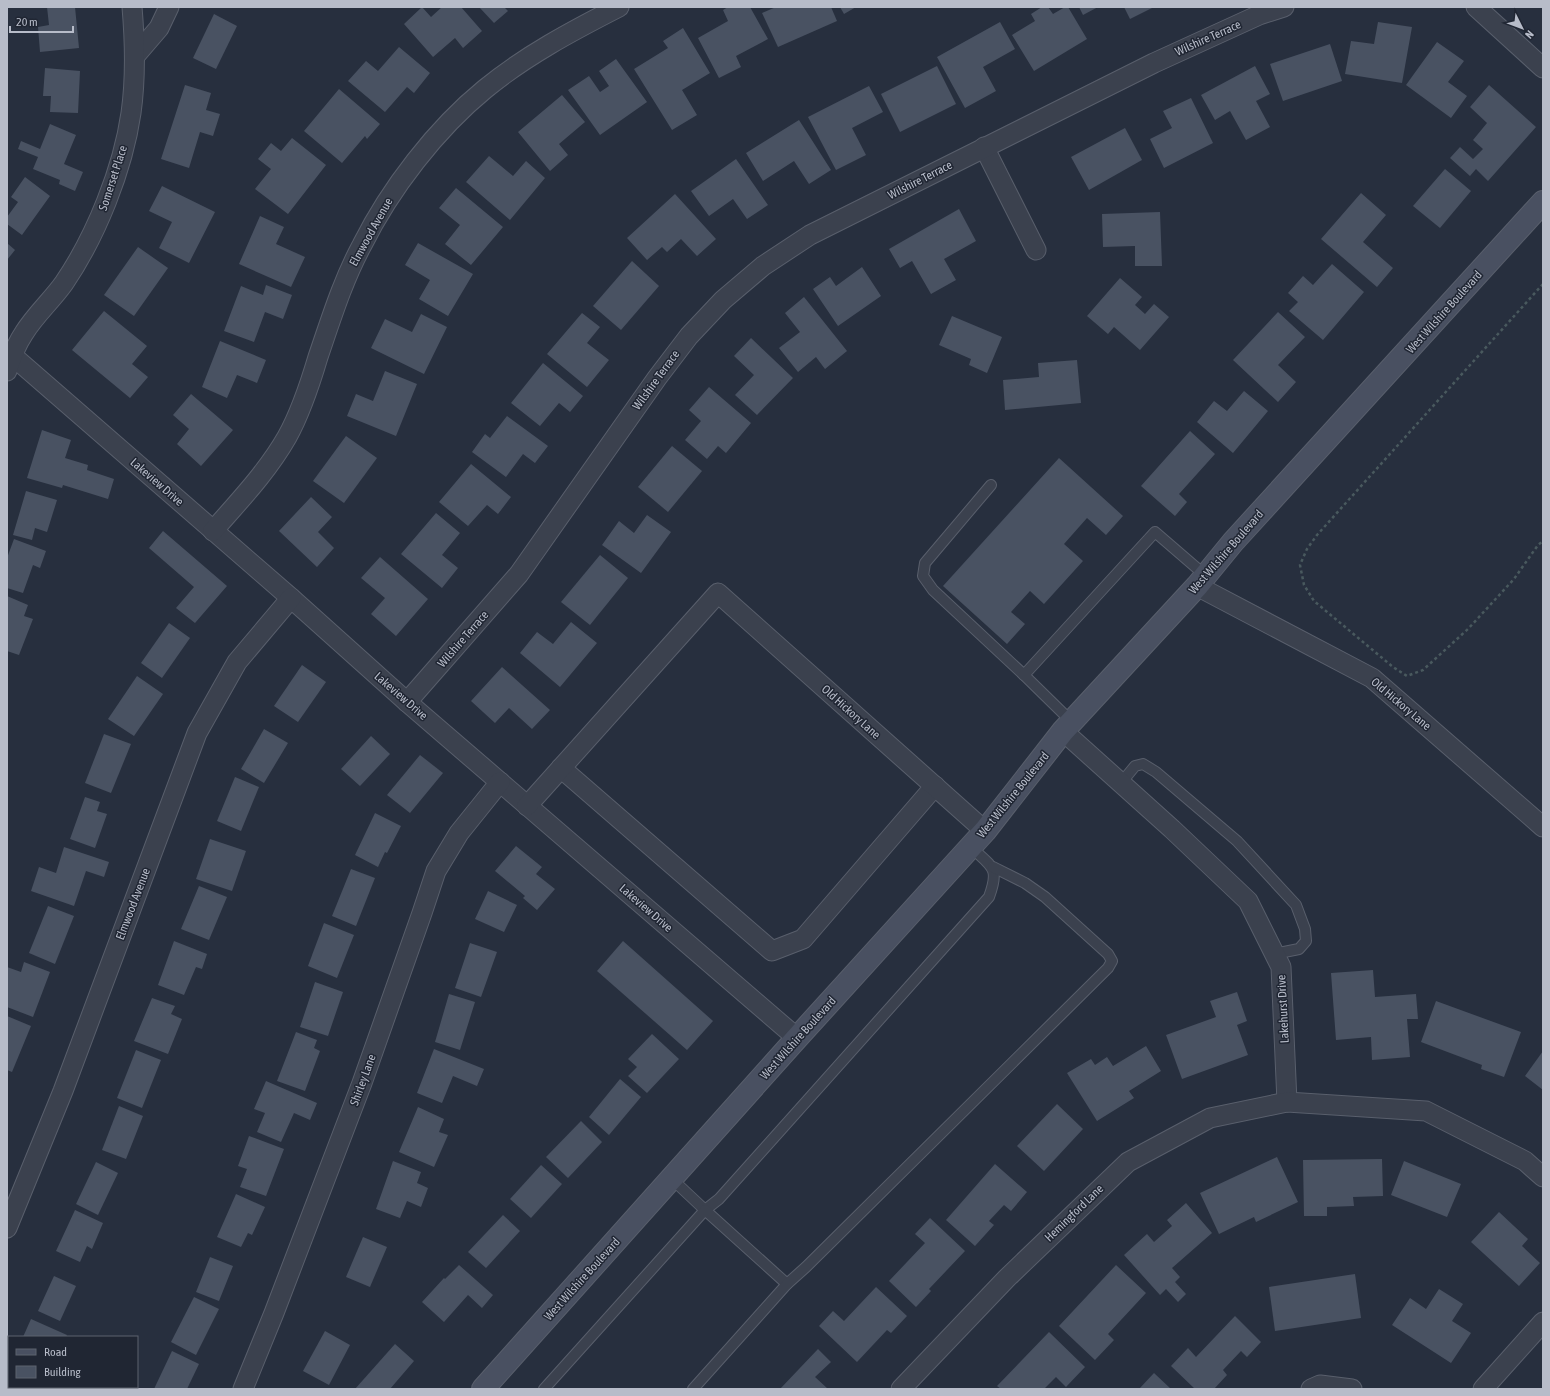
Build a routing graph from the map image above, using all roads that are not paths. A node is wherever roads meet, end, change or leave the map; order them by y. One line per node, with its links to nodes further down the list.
1 (132, 7): 6 (street, Somerset Place)
2 (169, 7): 6 (street)
3 (619, 7): 13 (street, Elmwood Avenue)
4 (1284, 7): 8 (street, Wilshire Terrace)
5 (1476, 7): 7 (street)
6 (135, 56): 11 (street, Somerset Place)
7 (1543, 68)
8 (984, 147): 10 (street); 17 (street, Wilshire Terrace)
9 (1543, 202): 14 (street, West Wilshire Boulevard)
10 (1036, 250)
11 (9, 359): 13 (street, Lakeview Drive)
12 (991, 485): 16 (lane)
13 (213, 531): 15 (street, Lakeview Drive)
14 (1202, 581): 16 (lane); 18 (street, West Wilshire Boulevard); 24 (street, Old Hickory Lane)
15 (291, 598): 17 (street, Lakeview Drive); 33 (street, Elmwood Avenue)
16 (1024, 675): 18 (lane)
17 (407, 702): 20 (street, Lakeview Drive)
18 (1067, 727): 21 (street, Lakehurst Drive); 25 (street, West Wilshire Boulevard)
19 (561, 768): 22 (street); 22 (street, Old Hickory Lane); 23 (street)
20 (500, 782): 23 (street, Lakeview Drive); 36 (street, Shirley Lane)
21 (1121, 784): 27 (street, Lakehurst Drive); 27 (lane)
22 (935, 786): 25 (street, Old Hickory Lane)
23 (527, 806): 28 (street, Lakeview Drive)
24 (1543, 827)
25 (978, 839): 26 (lane); 28 (street, West Wilshire Boulevard)
26 (993, 867): 32 (lane); 34 (lane)
27 (1274, 954): 29 (street, Lakehurst Drive)
28 (797, 1038): 31 (street, West Wilshire Boulevard)
29 (1287, 1102): 30 (street); 40 (street, Hemingford Lane)
30 (1543, 1177)
31 (672, 1178): 32 (lane); 37 (street, West Wilshire Boulevard)
32 (705, 1210): 34 (lane); 38 (lane)
33 (7, 1228)
34 (787, 1284): 39 (lane)
35 (1543, 1322): 43 (street)
36 (243, 1389)
37 (483, 1389)
38 (544, 1389)
39 (693, 1389)
40 (902, 1389)
41 (1310, 1389): 42 (street)
42 (1352, 1389)
43 (1483, 1389)

